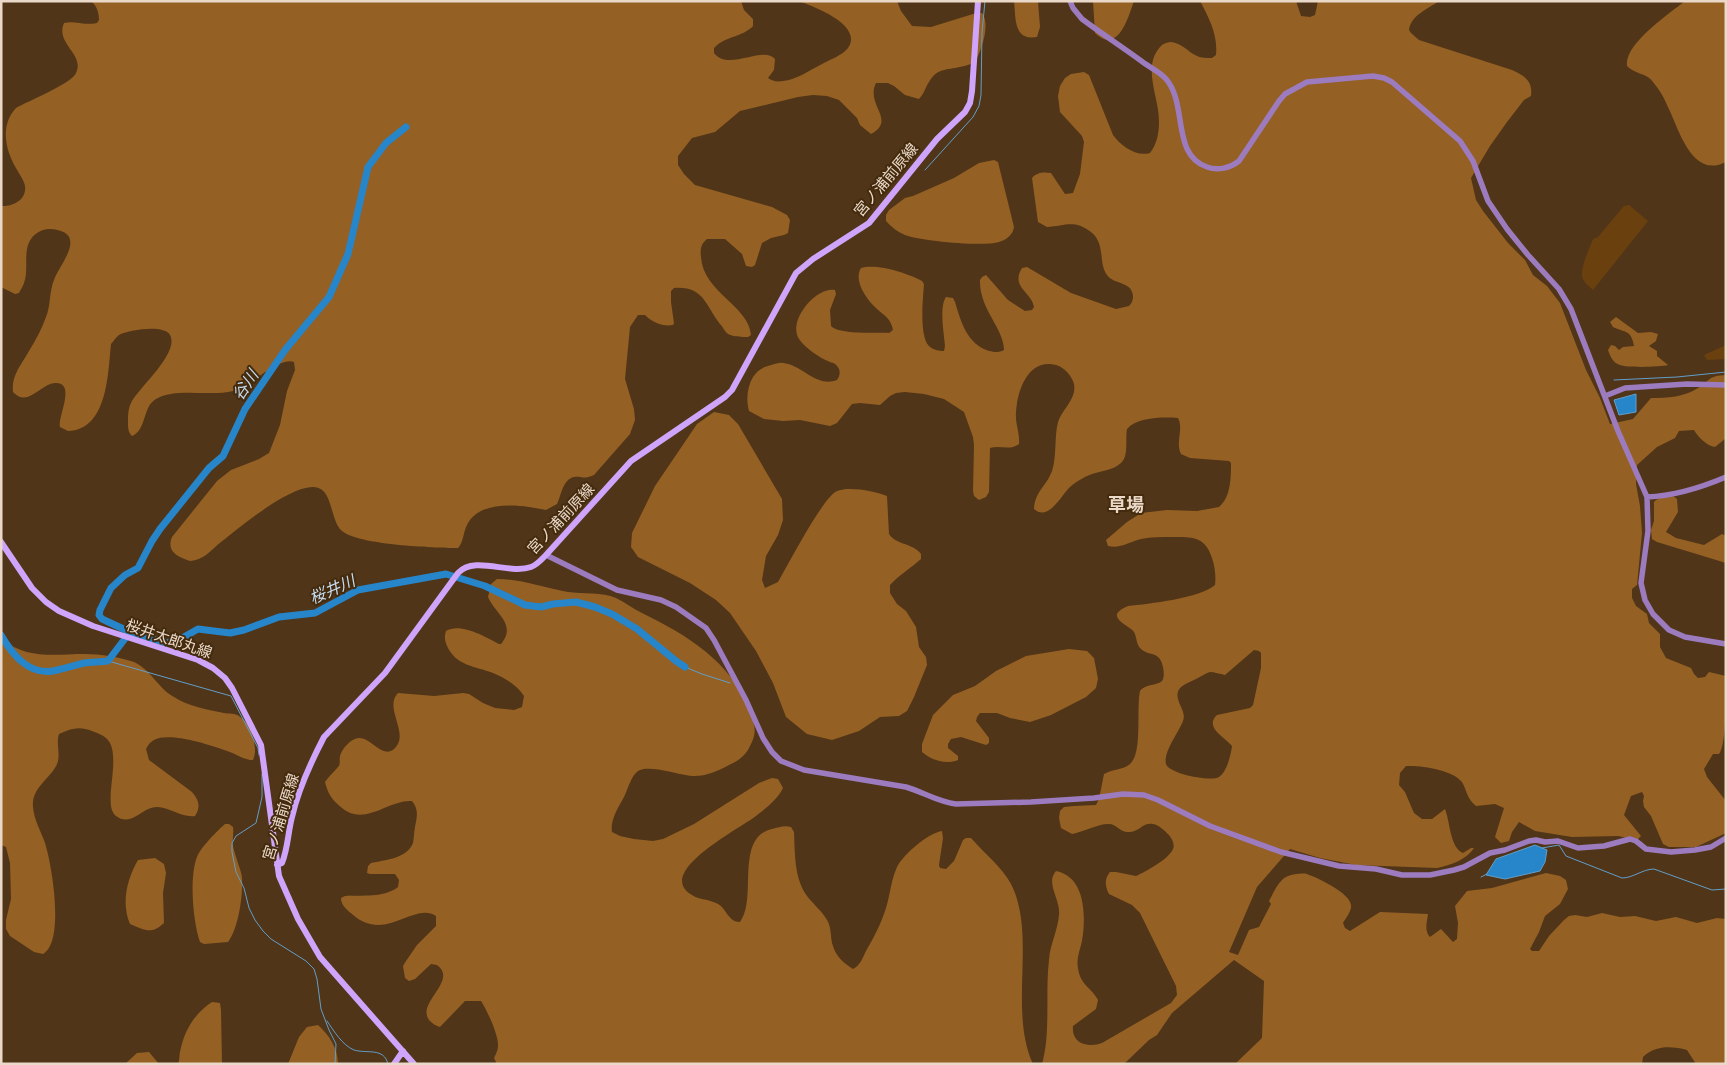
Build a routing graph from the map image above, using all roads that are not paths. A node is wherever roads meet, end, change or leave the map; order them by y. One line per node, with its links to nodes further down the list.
1 (978, 1): 8 (main road, 宮ノ浦前原線)
2 (1070, 1): 4 (street)
3 (1726, 385): 4 (street)
4 (1605, 396): 6 (street)
5 (1726, 477): 6 (street)
6 (1647, 497): 9 (street)
7 (1, 542): 11 (main road, 桜井太郎丸線)
8 (546, 555): 10 (street); 11 (main road, 宮ノ浦前原線)
9 (1726, 644)
10 (1726, 838)
11 (277, 865): 12 (main road, 宮ノ浦前原線)
12 (403, 1051): 13 (main road); 14 (main road)
13 (394, 1064)
14 (414, 1064)

